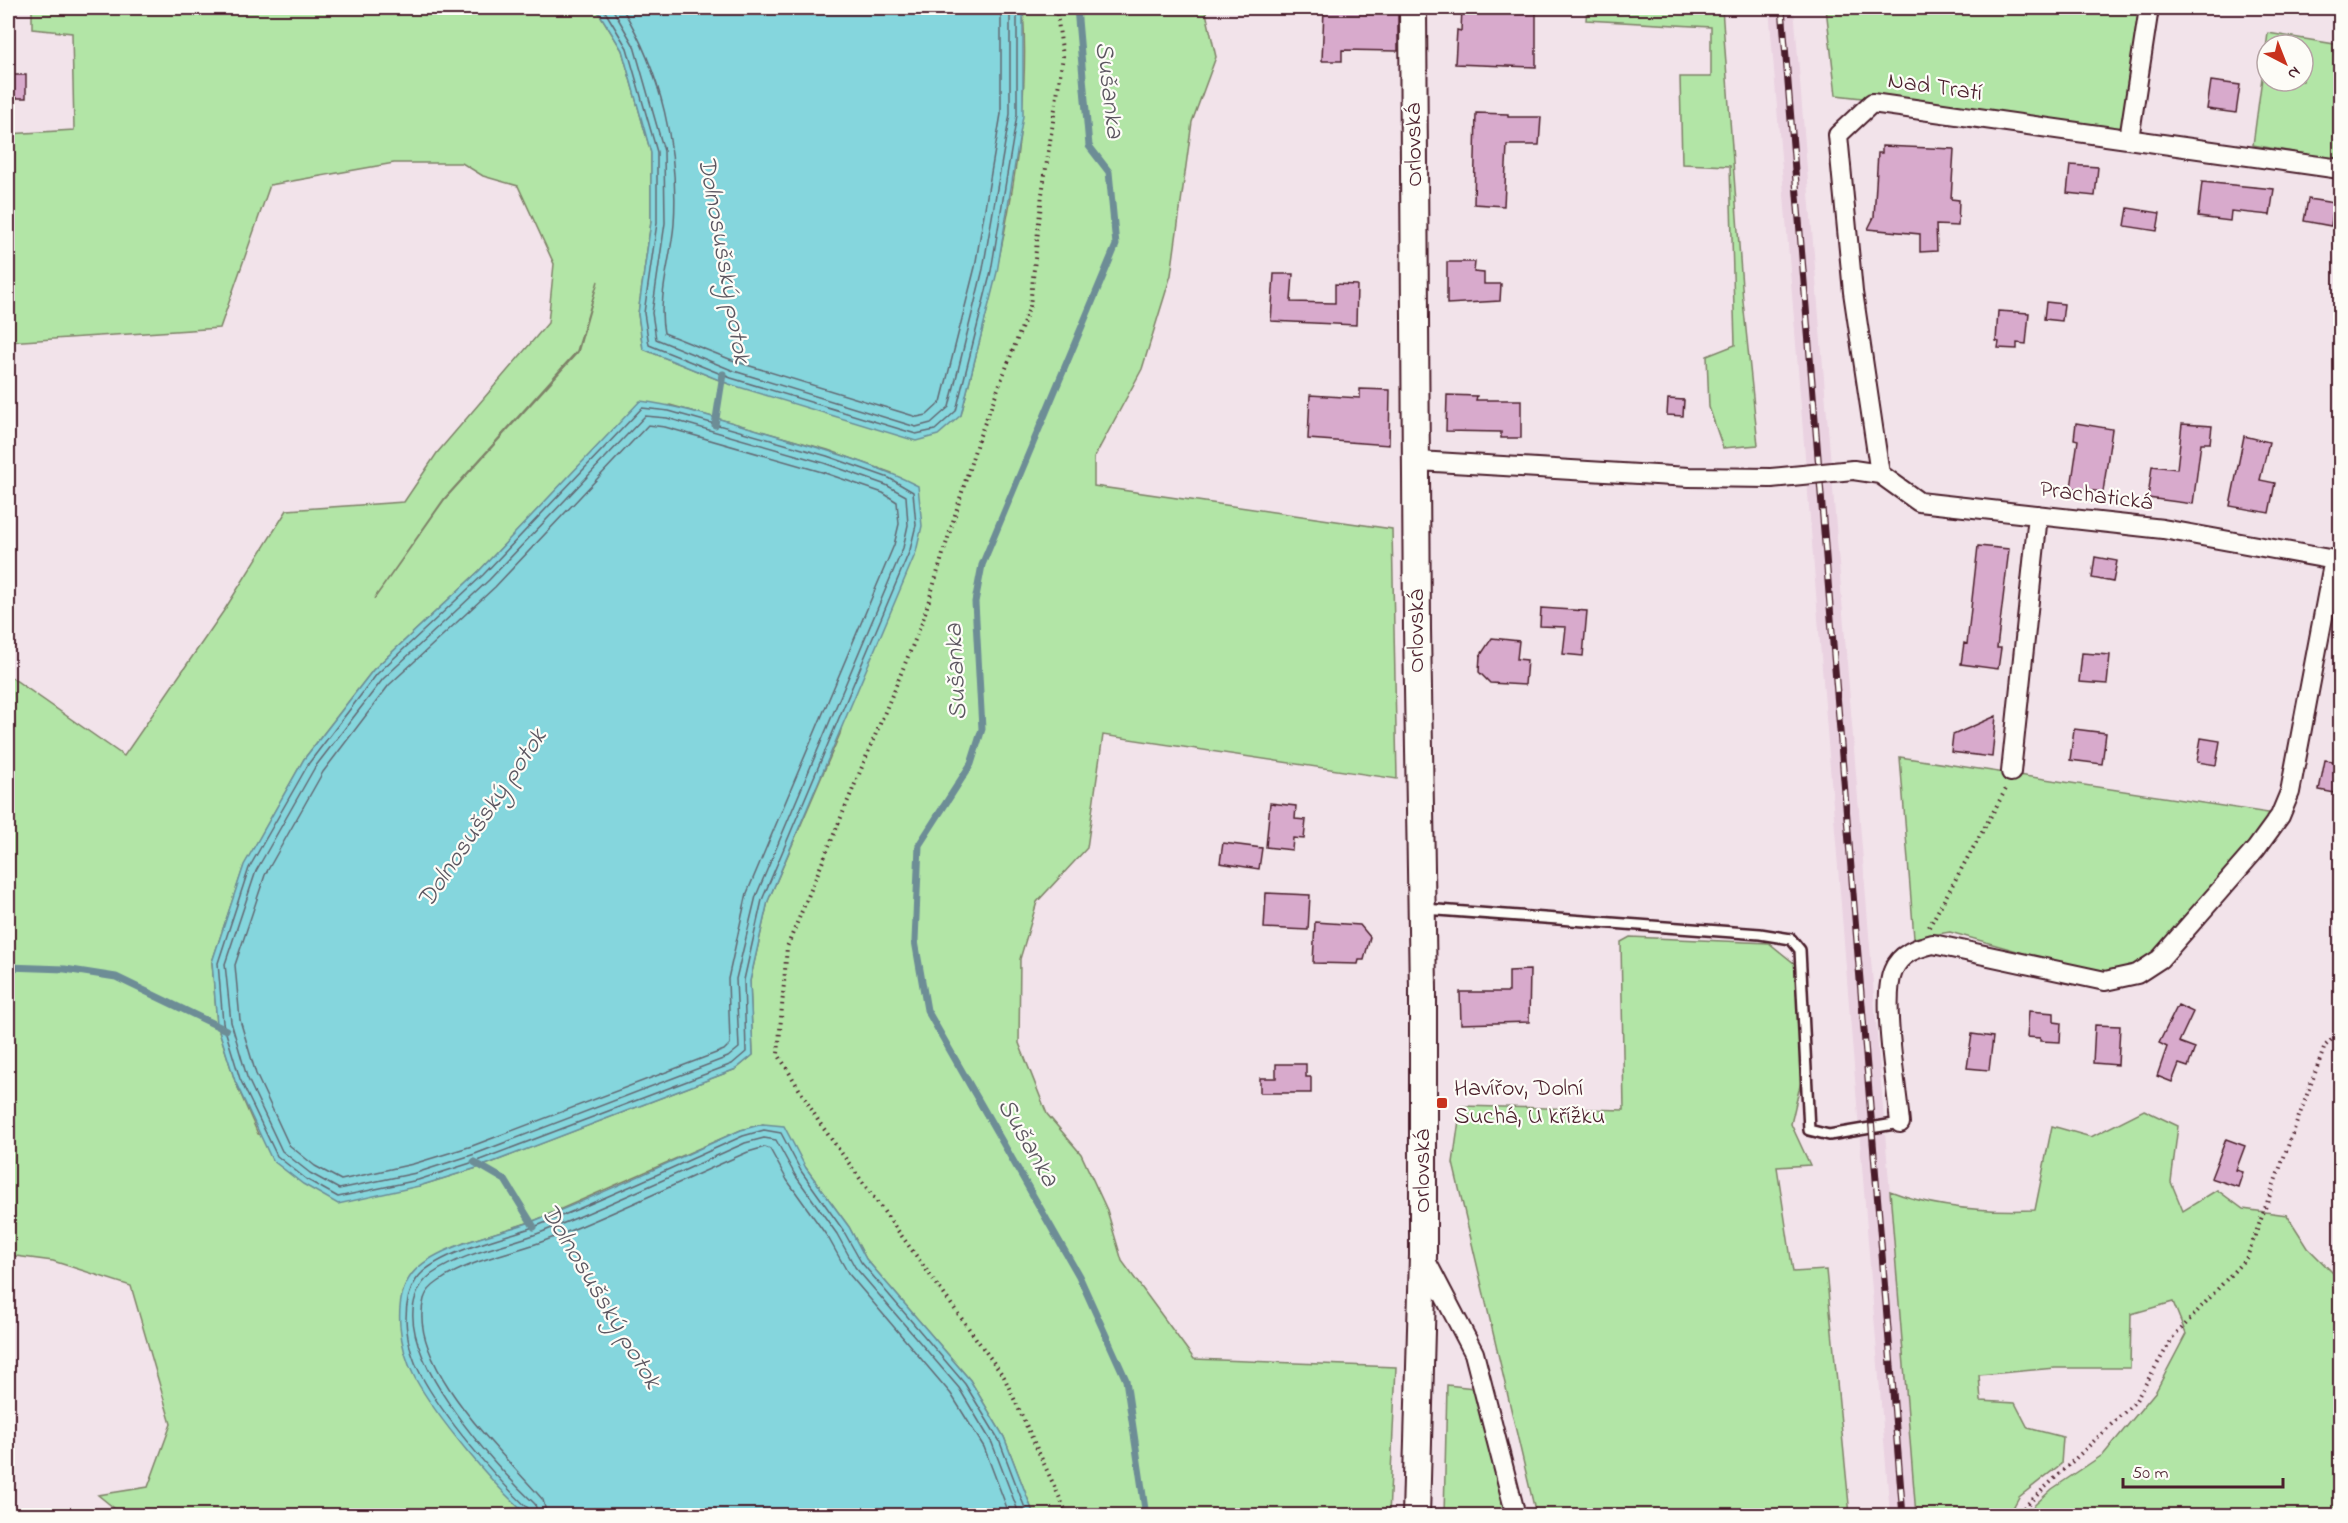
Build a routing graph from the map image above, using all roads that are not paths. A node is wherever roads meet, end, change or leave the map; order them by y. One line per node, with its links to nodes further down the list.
1 (1413, 8): 5 (main road, Orlovská)
2 (2149, 8): 3 (street)
3 (2129, 139): 4 (street, Nad Tratí); 6 (street, Nad Tratí)
4 (2340, 169)
5 (1418, 461): 6 (street, Prachatická, bridge); 10 (main road, Orlovská)
6 (1880, 474): 7 (street, Prachatická)
7 (2038, 514): 8 (street, Prachatická); 9 (street)
8 (2337, 560): 11 (street)
9 (2011, 772)
10 (1422, 909): 11 (lane); 12 (main road, Orlovská)
11 (1900, 1123)
12 (1423, 1255): 13 (main road, Orlovská); 14 (street, Orlovská)
13 (1416, 1515)
14 (1516, 1515)

